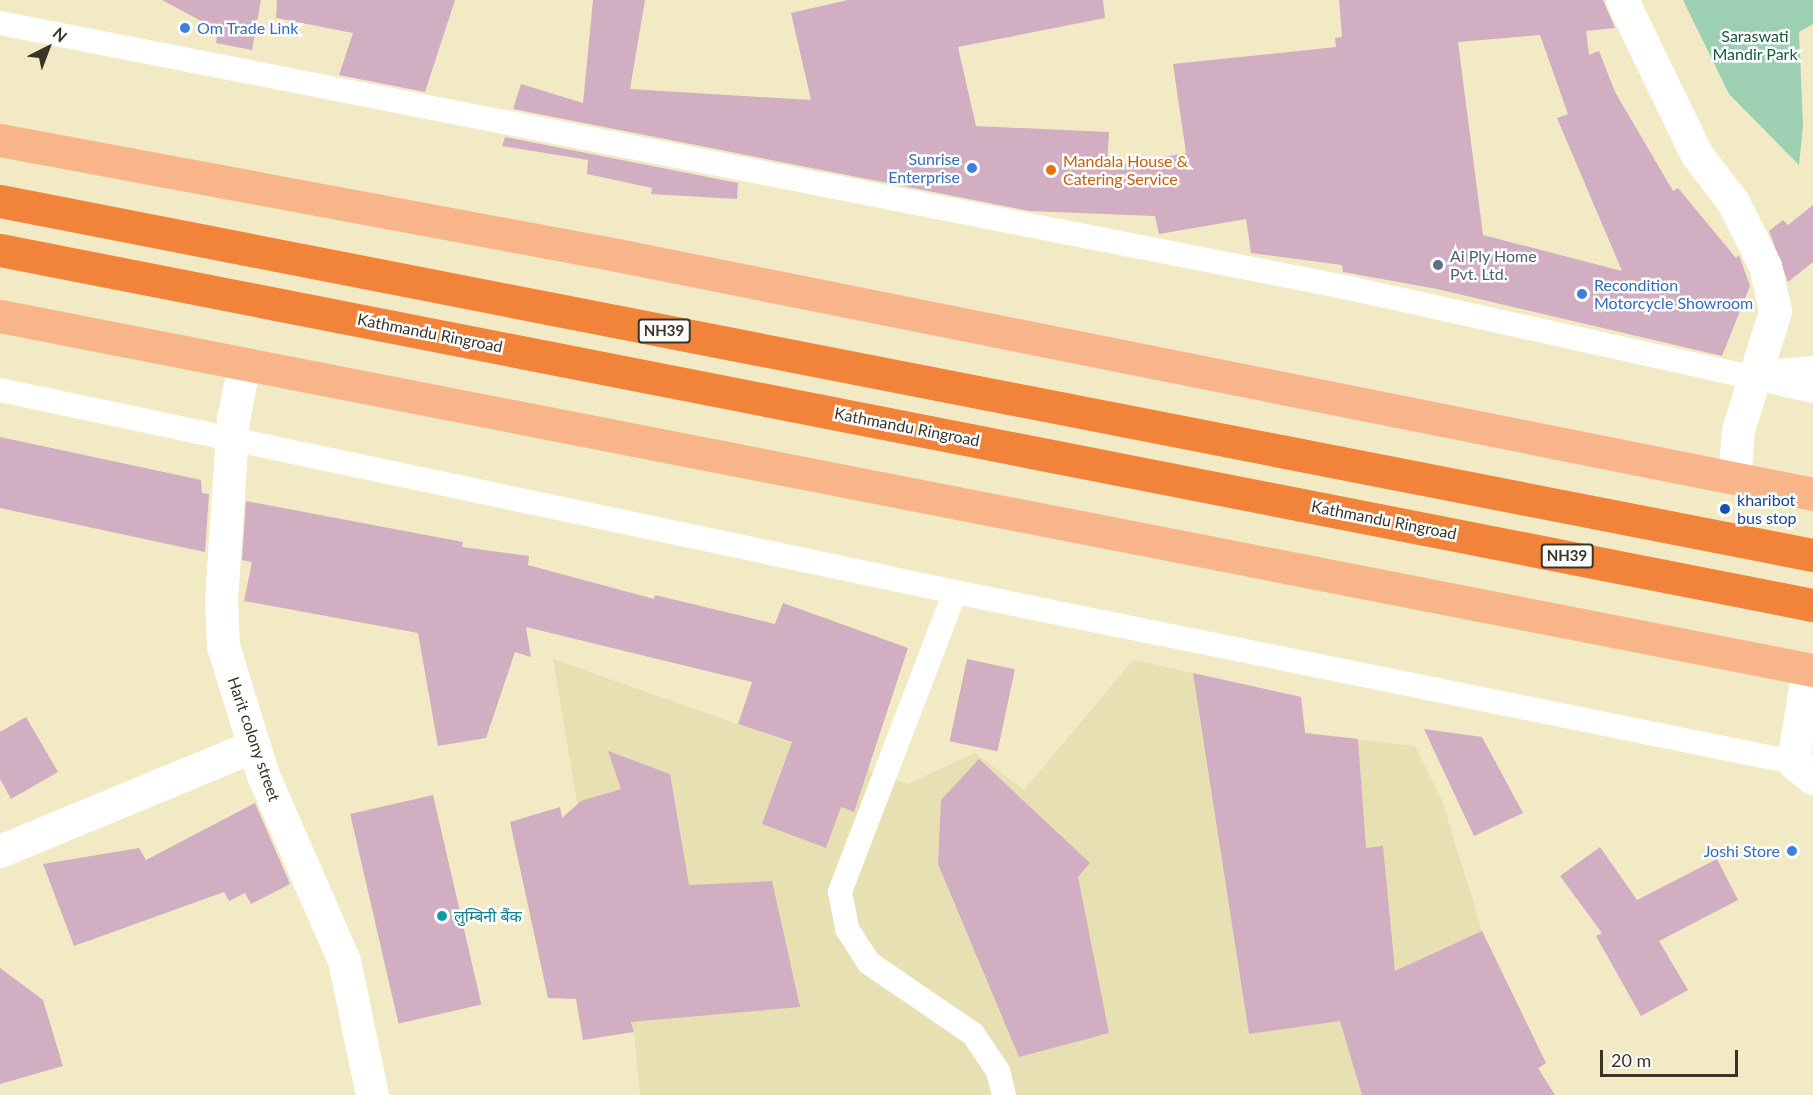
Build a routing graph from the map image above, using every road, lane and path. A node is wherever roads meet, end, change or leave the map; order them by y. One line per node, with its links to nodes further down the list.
1 (1622, 0): 9 (street)
2 (0, 23): 9 (lane)
3 (0, 140): 13 (main road)
4 (0, 201): 15 (highway, NH39)
5 (0, 250): 17 (highway, Kathmandu Ringroad / NH39)
6 (0, 316): 7 (main road)
7 (244, 364): 12 (street, Harit colony street); 18 (main road)
8 (1813, 372): 9 (street)
9 (1755, 377): 11 (lane); 13 (street)
10 (0, 390): 12 (lane)
11 (1813, 391)
12 (232, 439): 16 (lane); 19 (street, Harit colony street)
13 (1734, 479): 14 (main road)
14 (1813, 494)
15 (1813, 555)
16 (955, 592): 20 (lane); 23 (lane)
17 (1813, 605)
18 (1811, 670): 20 (street)
19 (254, 746): 21 (street); 22 (street, Harit colony street)
20 (1806, 769)
21 (14, 845)
22 (372, 1095)
23 (1004, 1095)

